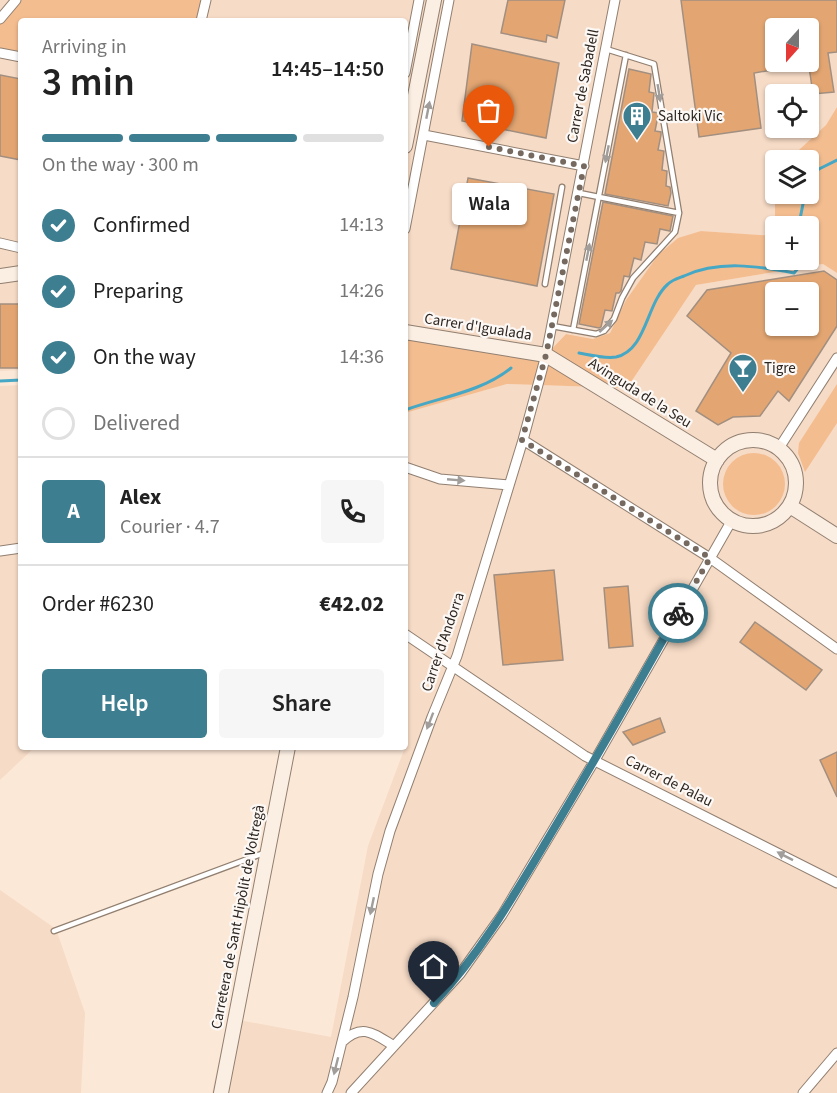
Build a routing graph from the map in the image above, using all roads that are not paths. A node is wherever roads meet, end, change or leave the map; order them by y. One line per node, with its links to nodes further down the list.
1 (16, 0): 8 (street)
2 (206, 0): 7 (street)
3 (419, 0): 13 (street)
4 (434, 0): 14 (street)
5 (449, 0): 15 (street, one-way to 5)
6 (615, 0): 9 (street, Carrer de Sabadell)
7 (202, 18)
8 (0, 19)
9 (606, 49): 11 (lane); 16 (street, Carrer de Sabadell)
10 (0, 53): 12 (street)
11 (626, 55): 19 (lane, one-way to 19); 20 (lane, one-way to 20)
12 (18, 56)
13 (408, 57)
14 (408, 131)
15 (424, 135): 16 (street); 21 (street)
16 (584, 166): 18 (street, Carrer de Sabadell)
17 (562, 187): 26 (lane)
18 (579, 192): 19 (lane); 27 (street, Carrer de Sabadell)
19 (599, 197): 20 (lane); 28 (lane, one-way to 19)
20 (679, 213): 28 (lane, one-way to 20)
21 (408, 214)
22 (0, 243): 23 (street)
23 (18, 247)
24 (18, 273): 25 (street)
25 (0, 276)
26 (545, 284)
27 (552, 326): 28 (lane); 30 (street, Carrer de Sabadell)
28 (573, 330)
29 (408, 332): 30 (street, Carrer d'Igualada)
30 (546, 355): 32 (street, Carrer d'Andorra); 34 (street, Avinguda de la Seu)
31 (837, 358): 33 (street)
32 (522, 440): 36 (street, Carrer d'Andorra); 42 (street)
33 (778, 447): 34 (street); 37 (street)
34 (717, 460): 38 (street)
35 (408, 468): 36 (street, one-way to 36)
36 (509, 485): 45 (street, Carrer d'Andorra)
37 (790, 506): 38 (street); 39 (street)
38 (732, 520): 42 (street)
39 (837, 536)
40 (18, 548): 41 (street)
41 (0, 551)
42 (710, 558): 44 (street); 47 (street)
43 (408, 636): 45 (street, Carrer de Palau)
44 (837, 649)
45 (453, 667): 47 (street, Carrer de Palau); 51 (street, Carrer d'Andorra, one-way to 51)
46 (287, 750): 48 (street, Carretera de Sant Hipòlit de Voltregà)
47 (595, 760): 49 (street, Carrer de Palau, one-way to 47); 52 (street)
48 (266, 852): 50 (lane); 54 (street, Carretera de Sant Hipòlit de Voltregà)
49 (837, 883)
50 (54, 931)
51 (342, 1042): 52 (street); 55 (street, Carrer d'Andorra, one-way to 55)
52 (394, 1046): 56 (street)
53 (837, 1053): 57 (street)
54 (221, 1093)
55 (327, 1093)
56 (351, 1093)
57 (803, 1093)

